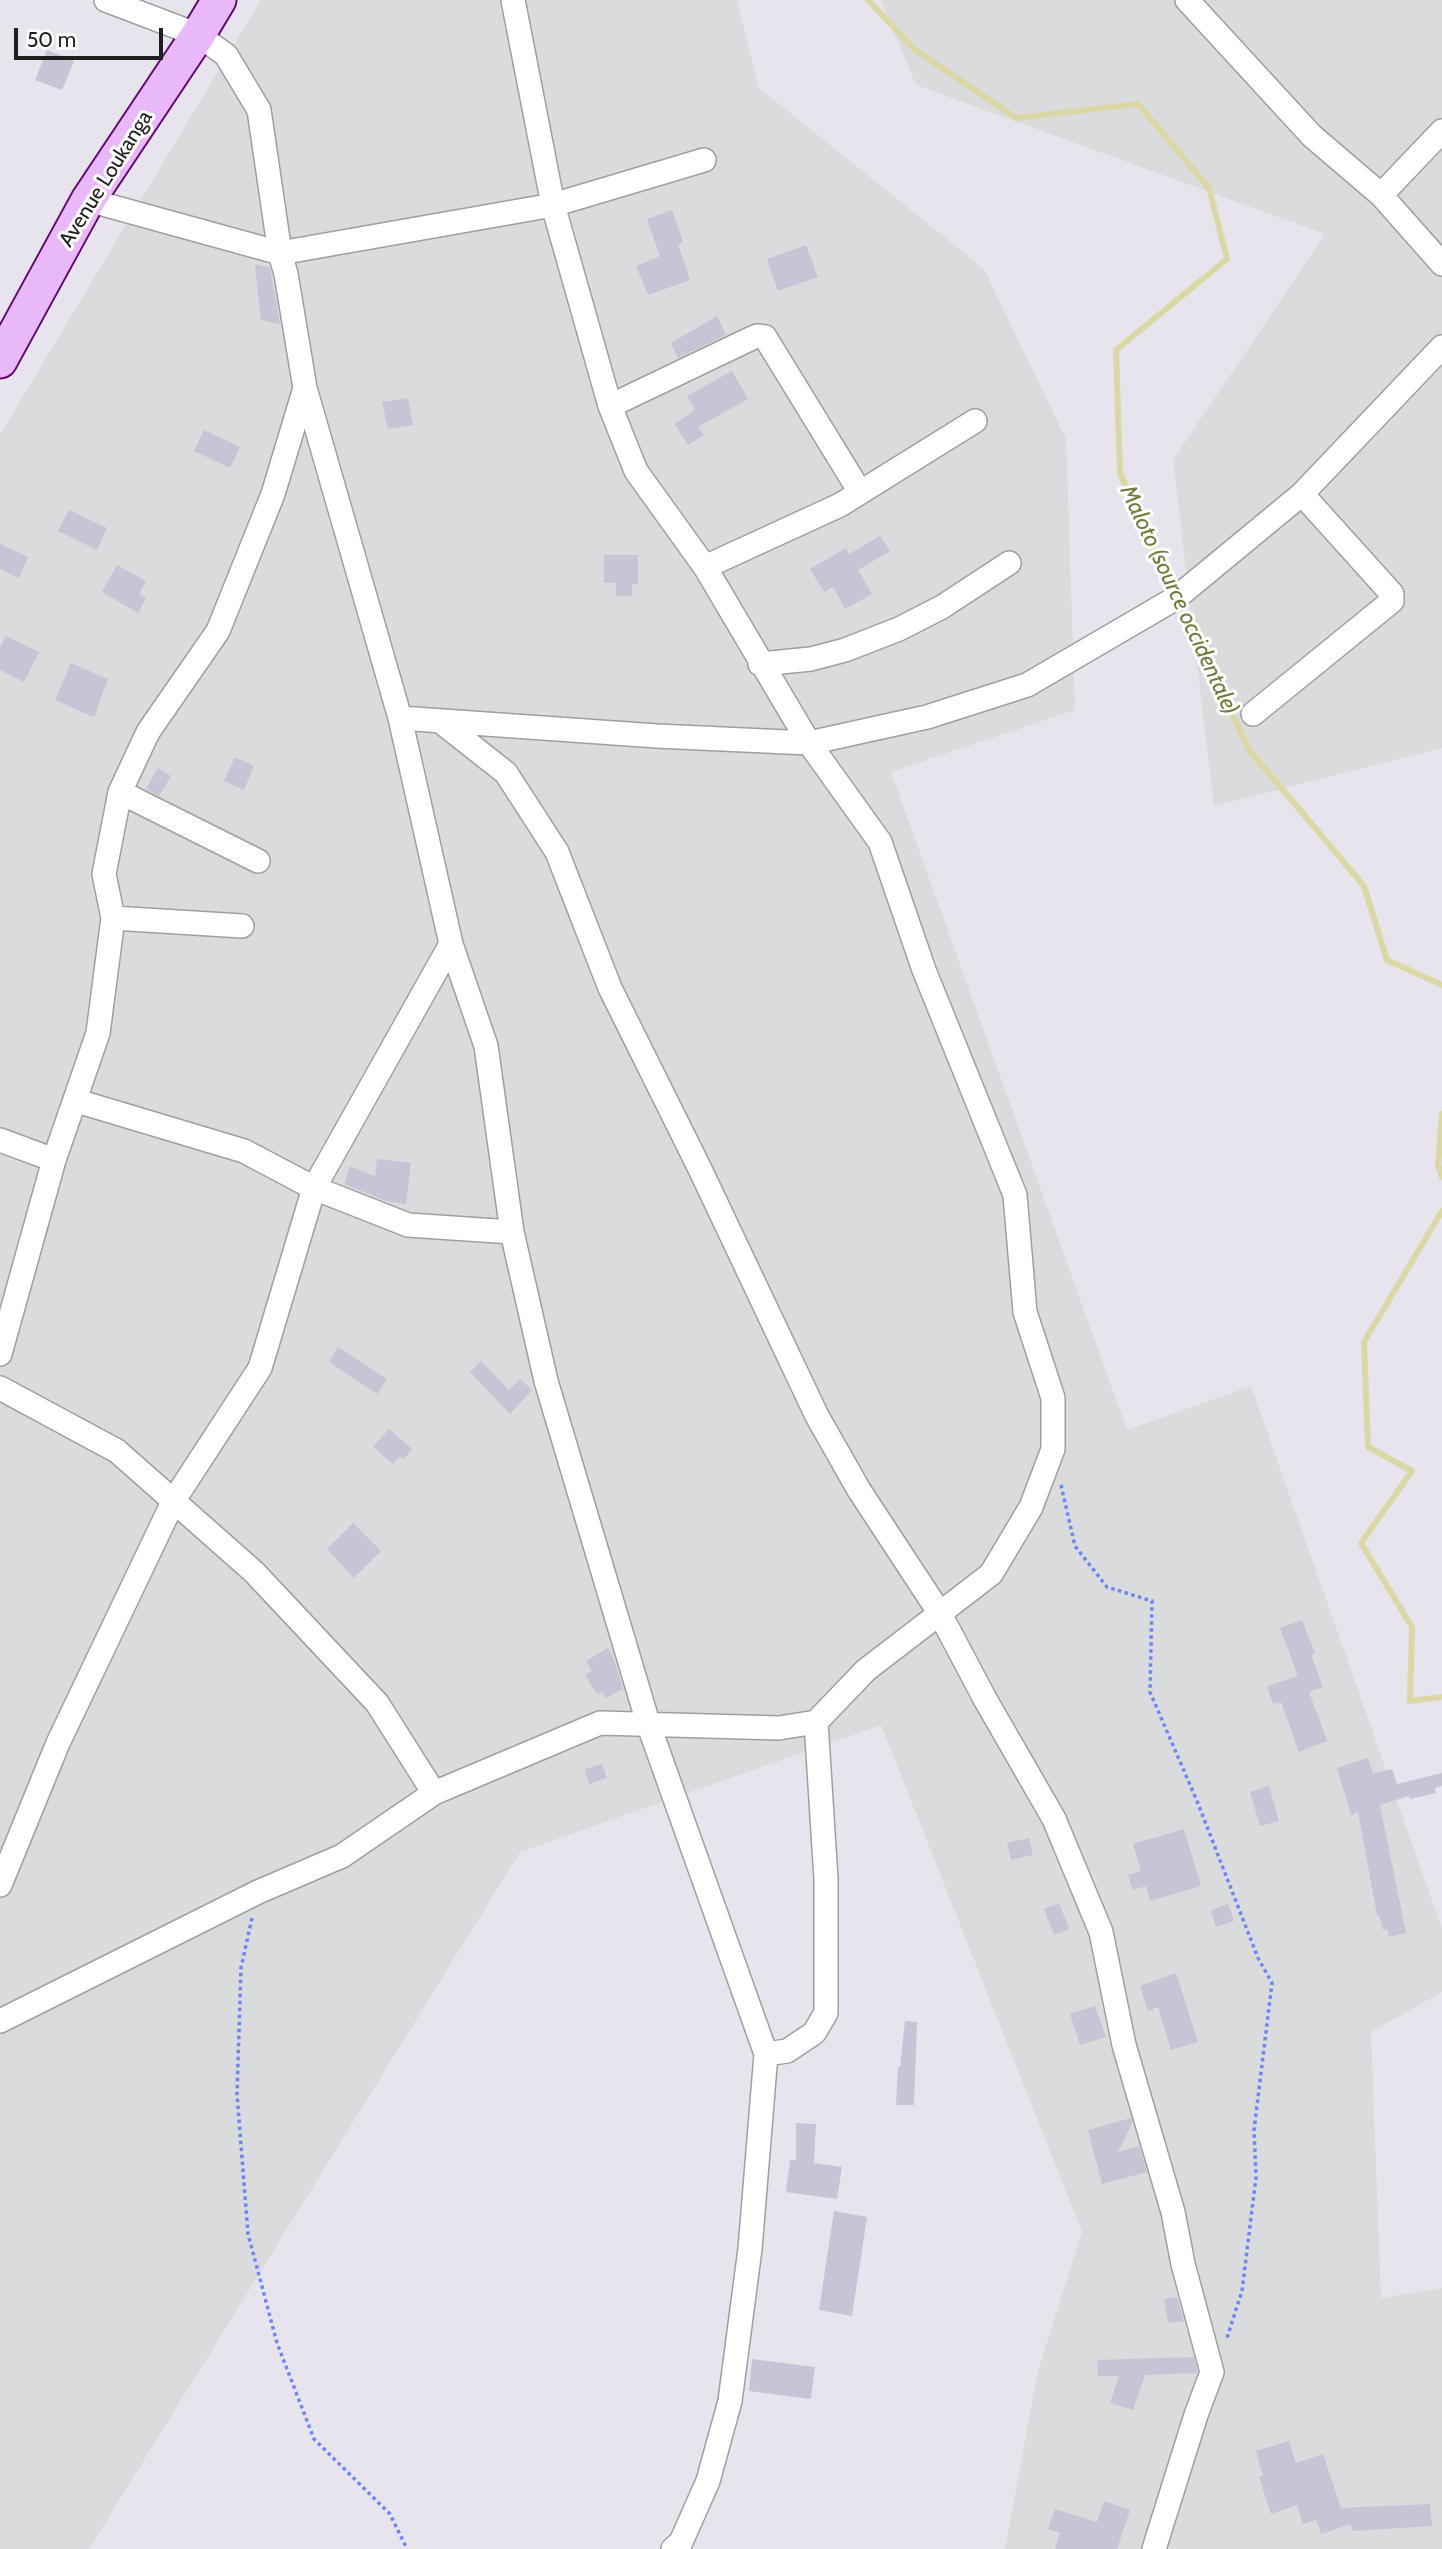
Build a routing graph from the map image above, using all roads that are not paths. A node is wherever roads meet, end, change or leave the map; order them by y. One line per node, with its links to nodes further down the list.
1 (106, 0): 5 (street)
2 (219, 0): 6 (main road, Avenue Loukanga)
3 (513, 0): 11 (street)
4 (1186, 0): 9 (street)
5 (131, 5): 6 (street)
6 (198, 35): 10 (main road, Avenue Loukanga); 12 (street)
7 (1441, 134): 9 (street)
8 (704, 160): 11 (street)
9 (1381, 195): 13 (street)
10 (88, 201): 12 (street); 15 (main road, Avenue Loukanga)
11 (554, 205): 12 (street); 17 (street)
12 (280, 253): 16 (street)
13 (1442, 264)
14 (1442, 347): 20 (street)
15 (0, 361)
16 (305, 388): 25 (street); 28 (street)
17 (610, 406): 19 (street); 22 (street)
18 (975, 421): 19 (street)
19 (860, 492): 22 (street)
20 (1302, 494): 24 (street); 27 (street)
21 (1009, 563): 23 (street)
22 (705, 567): 23 (street)
23 (760, 664): 27 (street)
24 (1254, 714)
25 (400, 718): 26 (street); 32 (street)
26 (440, 721): 27 (street); 41 (street)
27 (808, 743): 41 (street)
28 (120, 792): 29 (street); 30 (street)
29 (258, 861)
30 (113, 918): 31 (street); 33 (street)
31 (242, 926)
32 (451, 944): 36 (street); 37 (street)
33 (76, 1101): 35 (street); 36 (street)
34 (0, 1140): 35 (street)
35 (54, 1160): 38 (street)
36 (314, 1188): 37 (street); 40 (street)
37 (512, 1232): 43 (street)
38 (0, 1354)
39 (0, 1388): 40 (street)
40 (174, 1500): 44 (street); 45 (street)
41 (939, 1612): 42 (street); 49 (street)
42 (816, 1722): 43 (street); 47 (street)
43 (649, 1726): 44 (street); 47 (street)
44 (434, 1793): 46 (street)
45 (0, 1885)
46 (0, 2021)
47 (766, 2054): 48 (street)
48 (673, 2549)
49 (1154, 2549)

